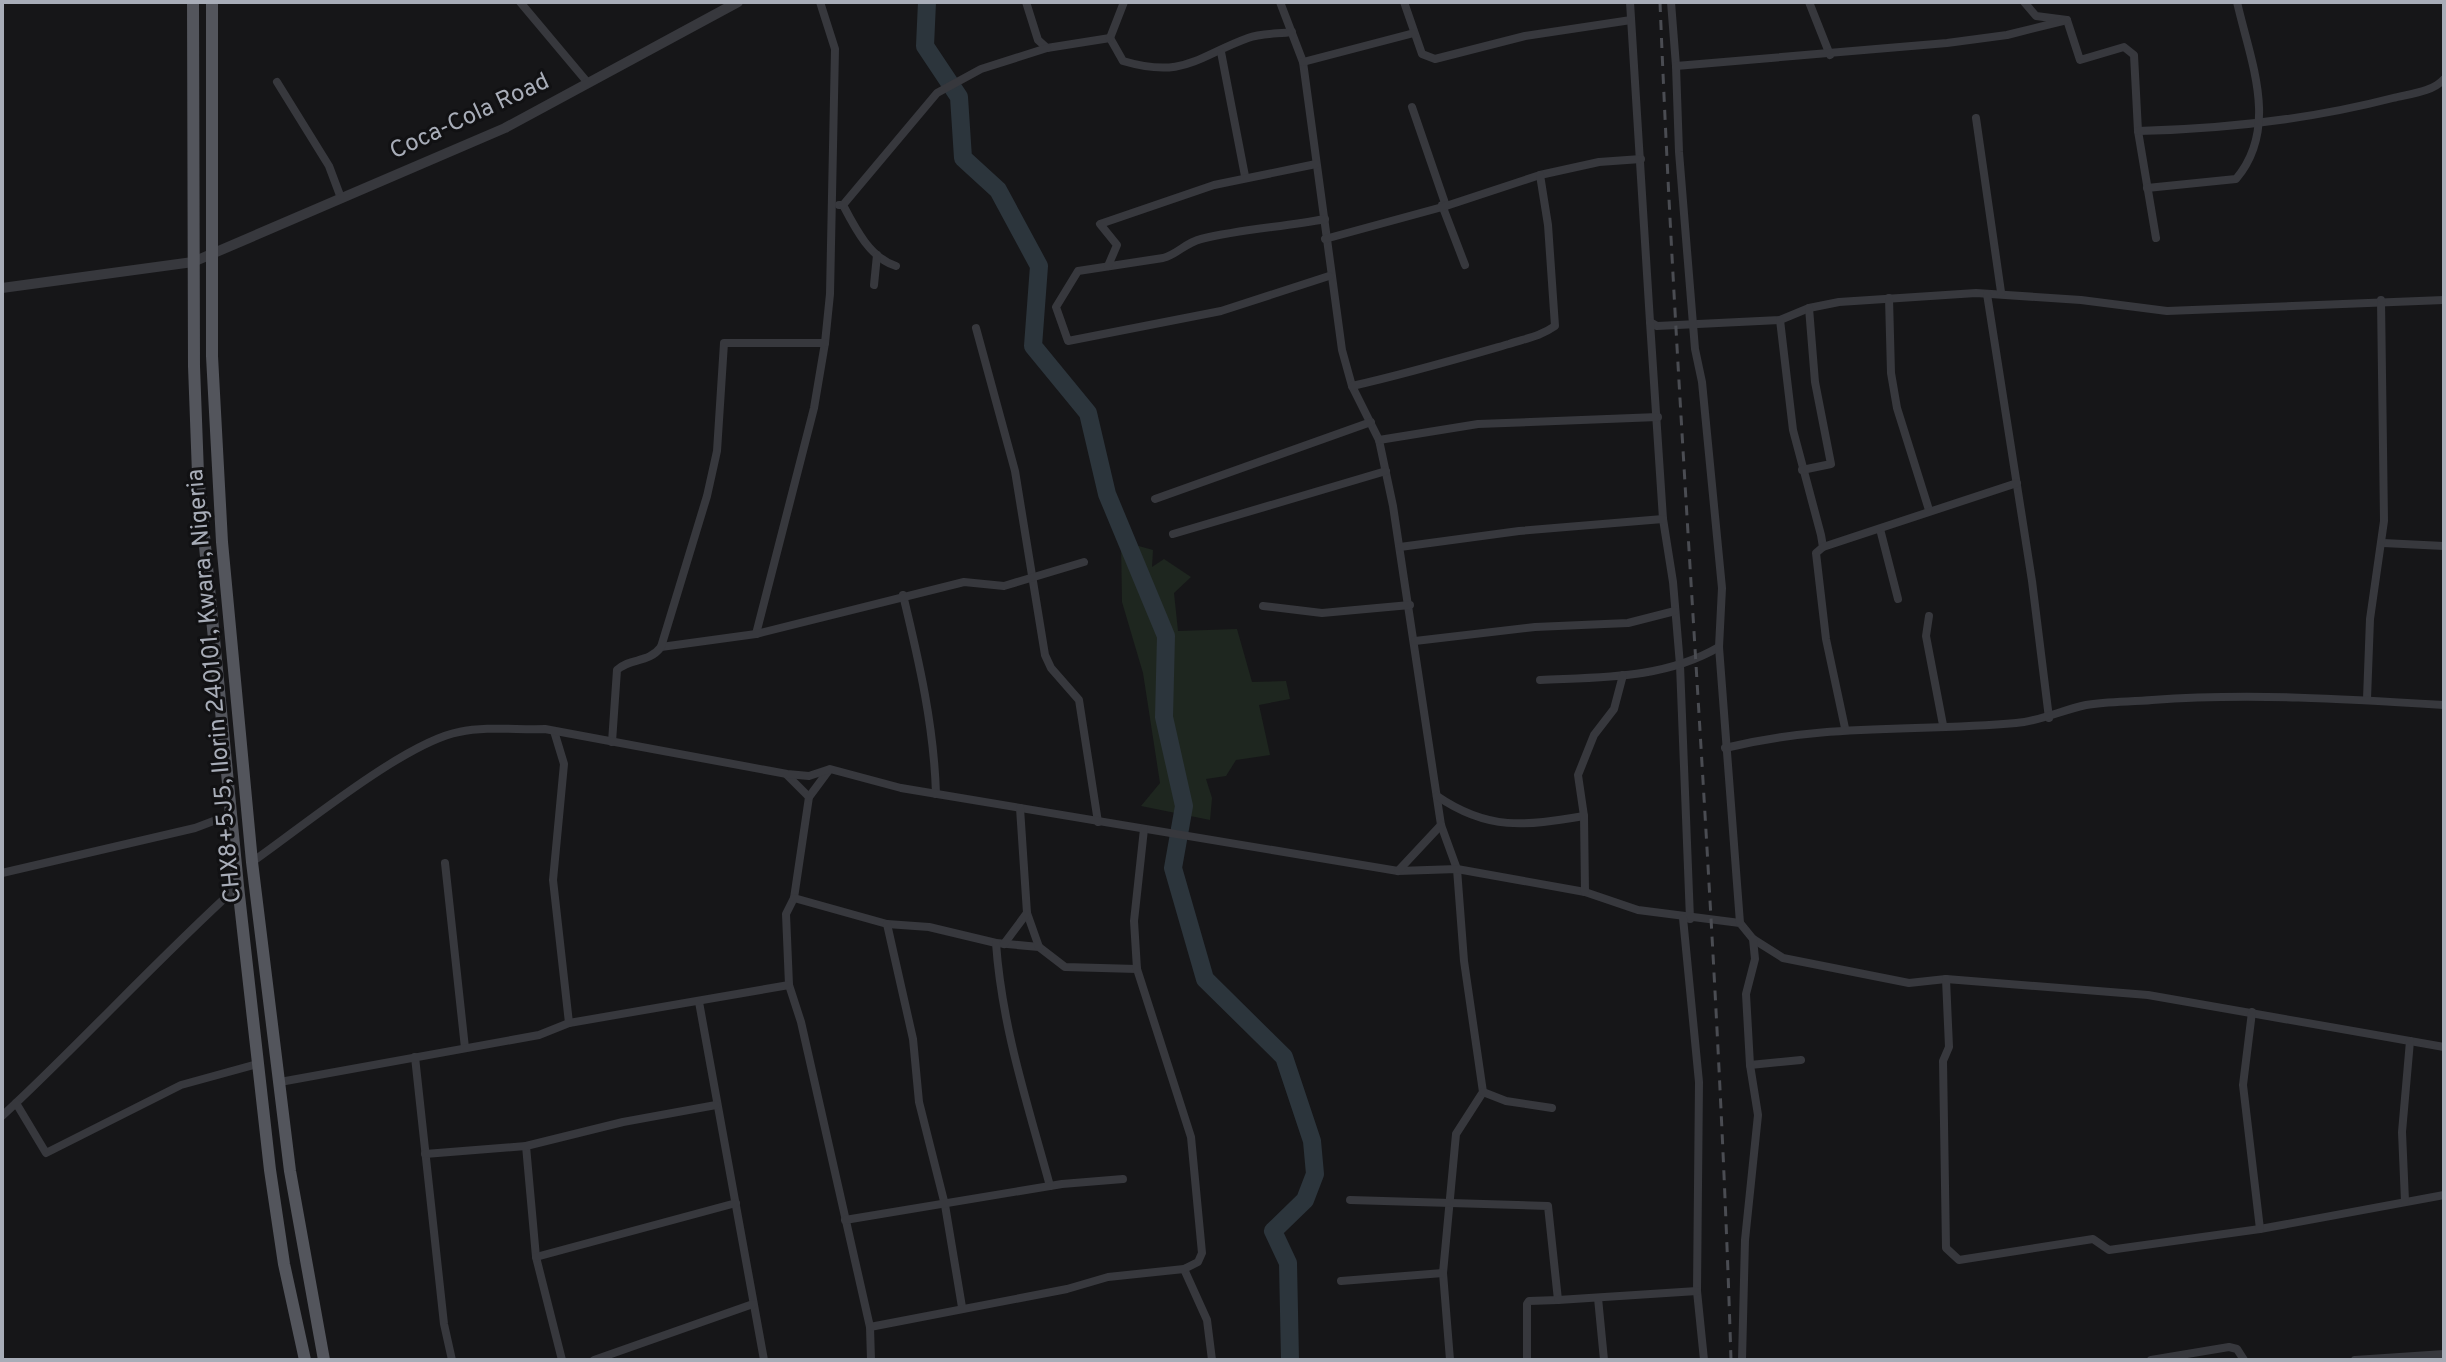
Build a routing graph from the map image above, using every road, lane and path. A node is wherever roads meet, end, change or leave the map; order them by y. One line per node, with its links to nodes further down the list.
1 (193, 2): 46 (main road, CHX8+5J5, Ilorin 240101, Kwara, Nigeria)
2 (212, 2): 44 (main road, CHX8+5J5, Ilorin 240101, Kwara, Nigeria)
3 (738, 2): 27 (street, Coca-Cola Road)
4 (820, 2): 40 (street)
5 (1026, 2): 20 (street)
6 (1124, 2): 19 (street)
7 (1280, 2): 17 (street)
8 (1404, 2): 18 (street)
9 (1630, 2): 15 (street)
10 (1671, 2): 24 (street)
11 (1809, 2): 22 (street)
12 (2024, 2): 16 (street)
13 (2237, 2): 30 (street)
14 (525, 4): 27 (street)
15 (1631, 20): 18 (street); 32 (street)
16 (2067, 20): 22 (street); 31 (street)
17 (1292, 32): 21 (street); 23 (street)
18 (1414, 33): 23 (street)
19 (1110, 38): 20 (street); 21 (street)
20 (1047, 48): 38 (street)
21 (1221, 52): 35 (street)
22 (1830, 55): 24 (street)
23 (1303, 62): 33 (street)
24 (1676, 66): 61 (street)
25 (2444, 79): 30 (street)
26 (277, 82): 37 (street)
27 (588, 83): 37 (street, Coca-Cola Road)
28 (1412, 107): 39 (street)
29 (1976, 118): 53 (street)
30 (2260, 125): 31 (street); 36 (street)
31 (2138, 131): 36 (street)
32 (1641, 159): 34 (street); 60 (street)
33 (1316, 164): 35 (street); 41 (street)
34 (1540, 175): 39 (street); 64 (street)
35 (1245, 176): 49 (street)
36 (2147, 188): 42 (street)
37 (341, 198): 44 (street, Coca-Cola Road)
38 (843, 205): 40 (street); 45 (street)
39 (1444, 205): 43 (street); 47 (street)
40 (831, 207): 63 (street)
41 (1325, 219): 43 (street); 49 (street)
42 (2156, 238)
43 (1325, 239): 50 (street)
44 (213, 255): 46 (street, Coca-Cola Road); 114 (main road, CHX8+5J5, Ilorin 240101, Kwara, Nigeria)
45 (877, 255): 48 (street); 51 (street)
46 (193, 262): 52 (street, Coca-Cola Road); 109 (main road, CHX8+5J5, Ilorin 240101, Kwara, Nigeria)
47 (1465, 265)
48 (896, 266)
49 (1108, 266): 50 (street)
50 (1329, 276): 64 (street)
51 (874, 285)
52 (2, 288)
53 (2001, 292): 54 (street); 56 (street)
54 (1987, 294): 55 (street); 70 (street)
55 (1889, 298): 58 (street); 72 (street)
56 (2381, 300): 57 (street); 76 (street)
57 (2444, 300)
58 (1809, 308): 59 (street); 68 (street)
59 (1780, 320): 61 (street); 68 (street)
60 (1650, 322): 61 (street); 65 (street)
61 (1694, 326): 91 (street)
62 (976, 328): 81 (street)
63 (825, 343): 88 (street); 90 (street)
64 (1352, 386): 66 (street)
65 (1658, 417): 67 (street); 73 (street)
66 (1371, 422): 67 (street); 71 (street)
67 (1379, 440): 69 (street)
68 (1802, 470): 79 (street)
69 (1386, 471): 75 (street); 78 (street)
70 (2017, 483): 72 (street); 97 (street)
71 (1155, 499)
72 (1929, 510): 74 (street)
73 (1663, 519): 78 (street); 86 (street)
74 (1880, 529): 79 (street); 83 (street)
75 (1173, 534)
76 (2383, 543): 77 (street); 95 (street)
77 (2444, 546)
78 (1400, 547): 84 (street)
79 (1823, 547): 99 (street)
80 (1084, 562): 81 (street)
81 (1032, 578): 82 (street); 111 (street)
82 (903, 595): 88 (street); 105 (street)
83 (1898, 599)
84 (1410, 605): 85 (street); 89 (street)
85 (1263, 606)
86 (1675, 611): 89 (street); 92 (street)
87 (1929, 616): 98 (street)
88 (756, 634): 90 (street)
89 (1415, 641): 106 (street)
90 (661, 647): 101 (street)
91 (1719, 647): 92 (street); 102 (street)
92 (1680, 665): 93 (street); 123 (street)
93 (1623, 675): 94 (street); 110 (street)
94 (1540, 680)
95 (2367, 699): 96 (street); 97 (street)
96 (2444, 705)
97 (2049, 718): 98 (street)
98 (1943, 725): 99 (street)
99 (1845, 728): 102 (street)
100 (554, 731): 101 (street); 114 (street); 134 (street)
101 (612, 742): 104 (street)
102 (1725, 748): 124 (street)
103 (830, 769): 104 (street); 105 (street); 107 (street)
104 (787, 774): 107 (street)
105 (936, 794): 108 (street)
106 (1437, 796): 110 (street); 112 (street)
107 (809, 797): 121 (street)
108 (1020, 808): 111 (street); 122 (street)
109 (232, 814): 118 (street); 119 (main road, CHX8+5J5, Ilorin 240101, Kwara, Nigeria)
110 (1584, 816): 120 (street)
111 (1098, 822): 113 (street)
112 (1441, 825): 116 (street); 117 (street)
113 (1144, 829): 117 (street); 129 (street)
114 (252, 862): 142 (main road, CHX8+5J5, Ilorin 240101, Kwara, Nigeria)
115 (445, 863): 137 (street)
116 (1457, 869): 117 (street); 120 (street); 143 (street)
117 (1398, 871)
118 (2, 873)
119 (238, 886): 140 (main road, CHX8+5J5, Ilorin 240101, Kwara, Nigeria); 144 (street)
120 (1585, 892): 123 (street)
121 (794, 898): 125 (street); 131 (street)
122 (1027, 913): 127 (street); 128 (street)
123 (1687, 918): 124 (street); 164 (street)
124 (1740, 923): 126 (street)
125 (887, 924): 127 (street); 157 (street)
126 (1753, 939): 130 (street); 141 (street)
127 (1000, 943): 128 (street); 151 (street)
128 (1039, 947): 129 (street)
129 (1137, 969): 161 (street)
130 (1946, 979): 133 (street); 159 (street)
131 (789, 985): 132 (street); 158 (street)
132 (699, 1002): 134 (street); 145 (street)
133 (2252, 1012): 135 (street); 159 (street)
134 (569, 1023): 137 (street)
135 (2410, 1041): 136 (street); 154 (street)
136 (2444, 1047)
137 (465, 1048): 138 (street)
138 (415, 1057): 142 (street); 149 (street)
139 (1801, 1060): 141 (street)
140 (257, 1064): 144 (street); 171 (main road, CHX8+5J5, Ilorin 240101, Kwara, Nigeria)
141 (1750, 1065): 183 (street)
142 (280, 1082): 172 (main road, CHX8+5J5, Ilorin 240101, Kwara, Nigeria)
143 (1483, 1092): 146 (street); 156 (street)
144 (16, 1103): 147 (street)
145 (716, 1105): 148 (street); 155 (street)
146 (1552, 1108)
147 (2, 1116)
148 (526, 1146): 149 (street); 160 (street)
149 (425, 1154): 173 (street)
150 (1123, 1179): 151 (street)
151 (1050, 1186): 157 (street)
152 (2444, 1195): 154 (street)
153 (1350, 1200): 156 (street)
154 (2405, 1201): 159 (street)
155 (736, 1203): 160 (street); 167 (street)
156 (1448, 1203): 162 (street); 166 (street)
157 (945, 1205): 158 (street); 168 (street)
158 (845, 1220): 169 (street)
159 (2260, 1229)
160 (536, 1257): 174 (street)
161 (1184, 1269): 168 (street); 178 (street)
162 (1443, 1273): 163 (street); 179 (street)
163 (1341, 1281)
164 (1697, 1291): 165 (street); 182 (street)
165 (1598, 1298): 166 (street); 181 (street)
166 (1558, 1300): 180 (street)
167 (753, 1304): 175 (street); 176 (street)
168 (962, 1307): 169 (street)
169 (870, 1327): 177 (street)
170 (2444, 1354): 186 (street)
171 (305, 1360)
172 (324, 1360)
173 (452, 1360)
174 (562, 1360)
175 (594, 1360)
176 (764, 1360)
177 (871, 1360)
178 (1212, 1360)
179 (1450, 1360)
180 (1527, 1360)
181 (1604, 1360)
182 (1704, 1360)
183 (1742, 1360)
184 (2151, 1360): 185 (street)
185 (2244, 1360)
186 (2355, 1360)

